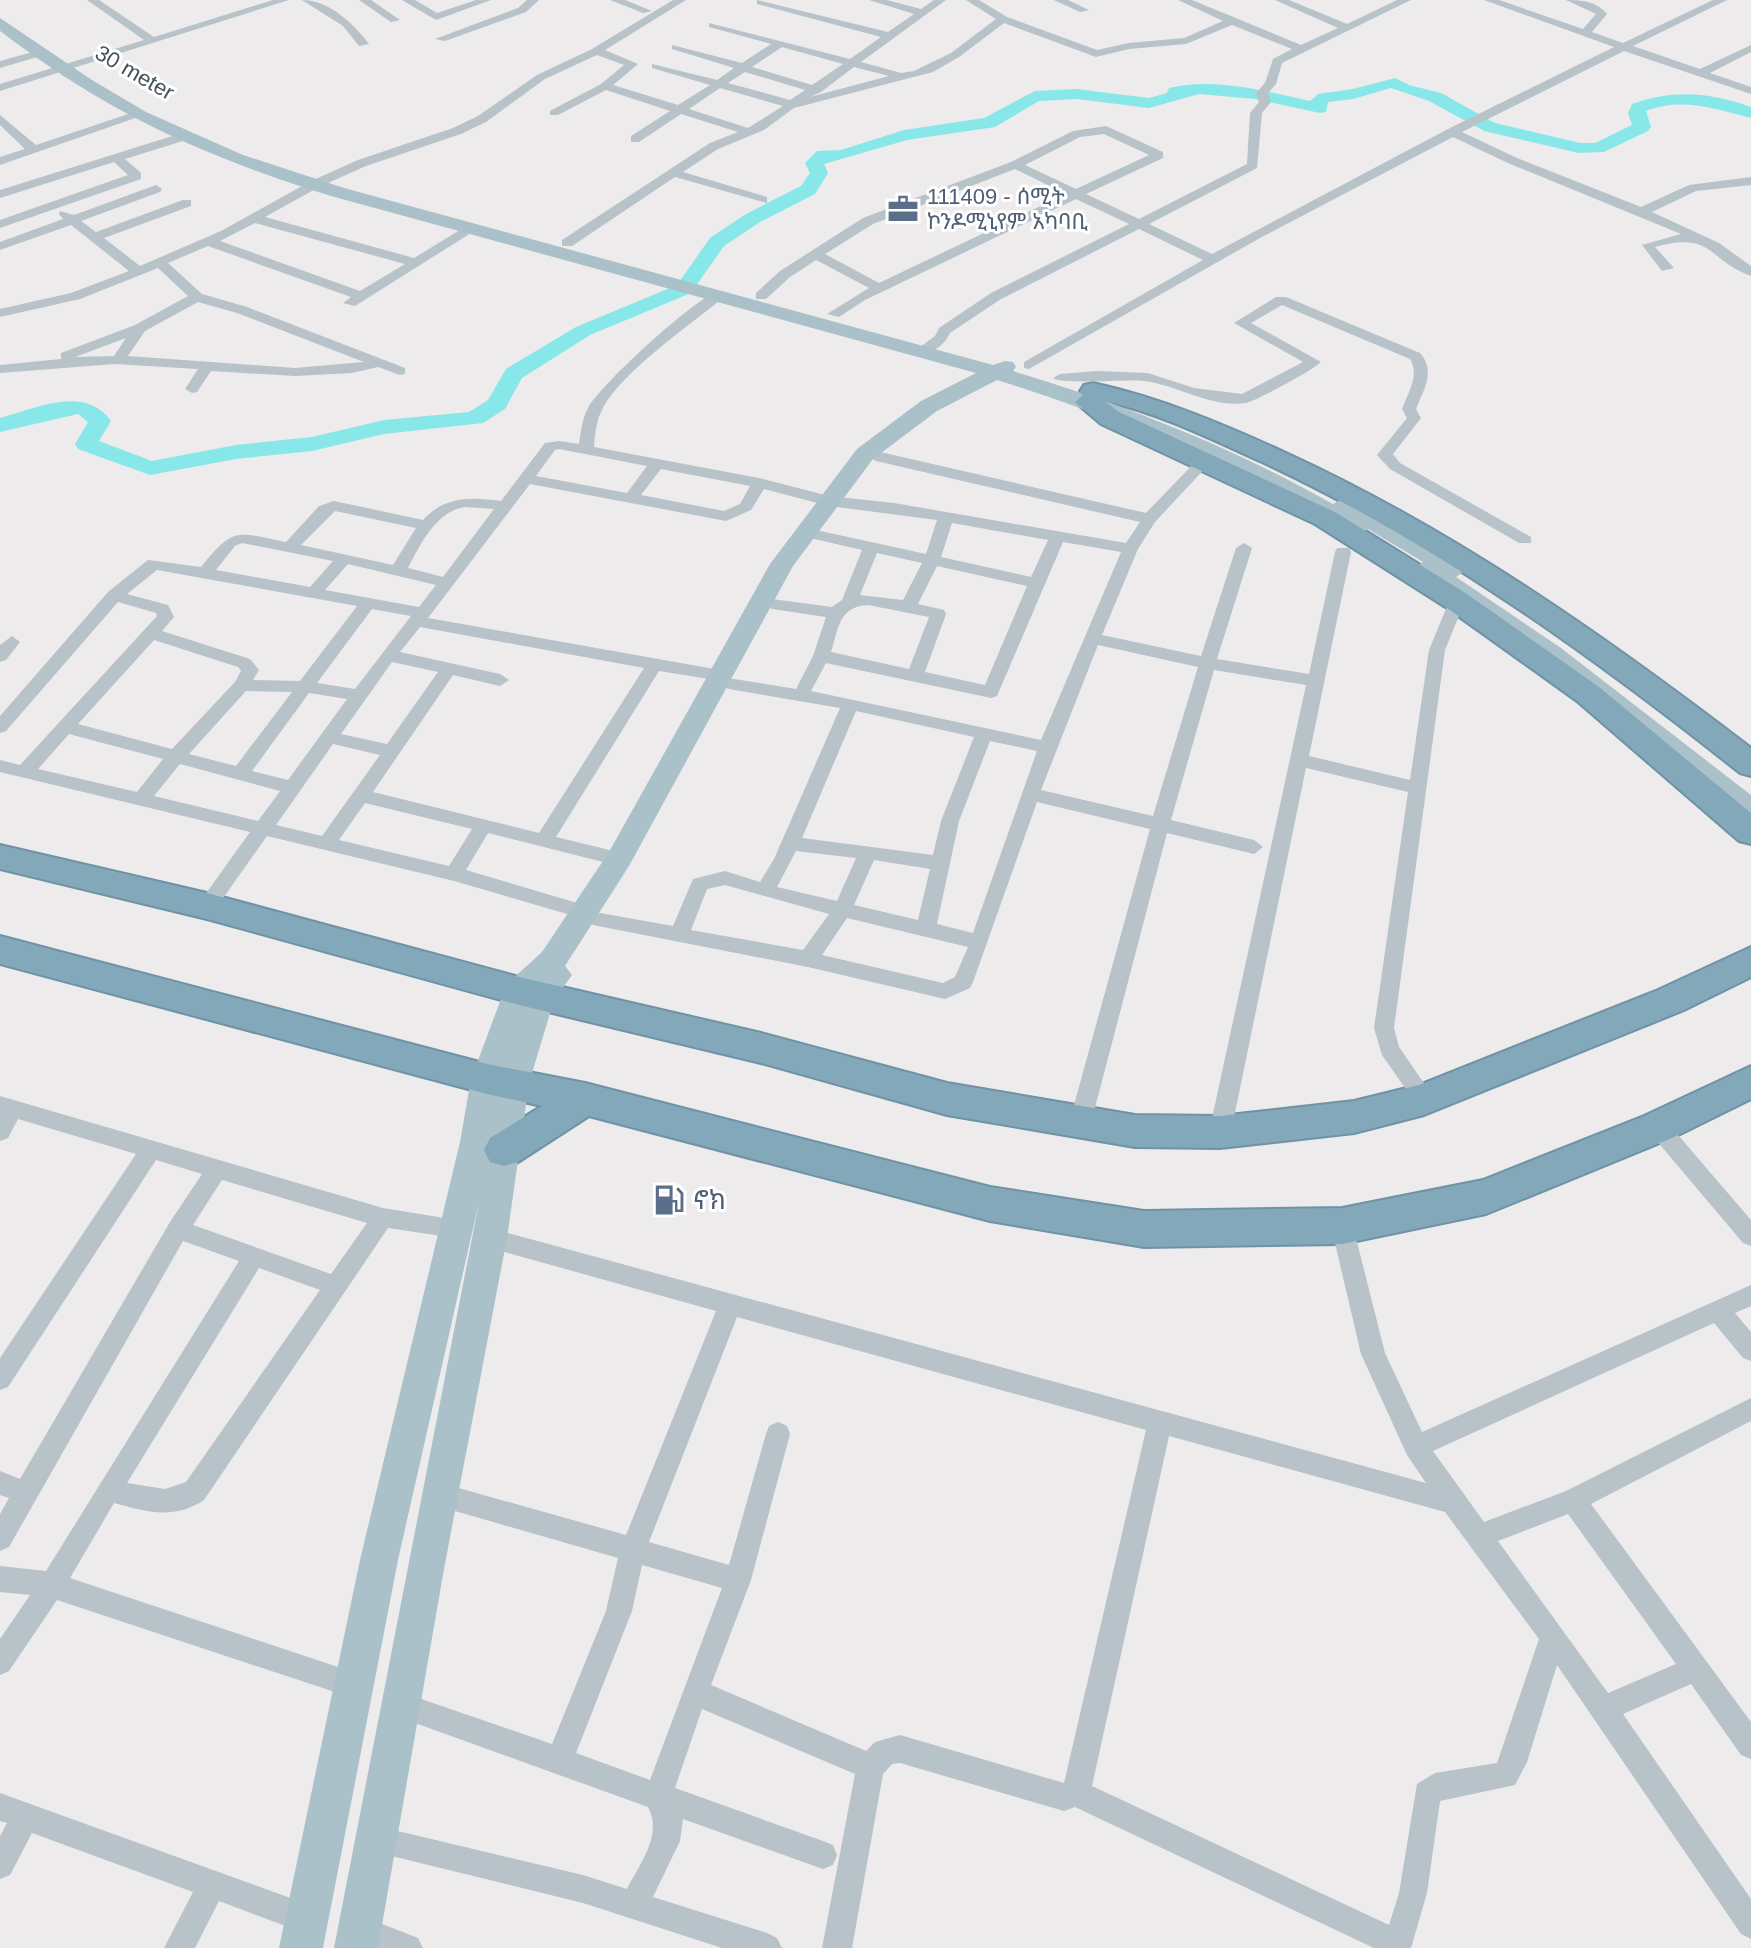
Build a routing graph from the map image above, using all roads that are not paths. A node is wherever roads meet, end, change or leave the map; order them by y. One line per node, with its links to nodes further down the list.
1 (92, 0): 35 (street)
2 (307, 0): 36 (street)
3 (364, 0): 27 (street)
4 (486, 0): 20 (street)
5 (535, 0): 34 (street)
6 (615, 0): 24 (street)
7 (681, 0): 41 (street)
8 (874, 0): 25 (street)
9 (941, 0): 25 (street)
10 (971, 0): 26 (street)
11 (1059, 0): 23 (street)
12 (1183, 0): 28 (street)
13 (1280, 0): 31 (street)
14 (1406, 0): 31 (street)
15 (1489, 0): 32 (street)
16 (1571, 0): 32 (street)
17 (1709, 0): 38 (street)
18 (1722, 0): 38 (street)
19 (276, 1): 35 (street)
20 (412, 1)
21 (761, 2): 33 (street)
22 (0, 9): 47 (main road, 30 meter)
23 (1084, 10)
24 (647, 11)
25 (924, 13): 33 (street)
26 (1003, 19): 28 (street); 50 (street)
27 (395, 20)
28 (1232, 21): 40 (street)
29 (0, 23): 42 (main road)
30 (713, 25): 37 (street)
31 (1348, 28): 40 (street)
32 (1585, 34): 38 (street)
33 (889, 36): 44 (street)
34 (441, 39)
35 (153, 41): 47 (street)
36 (363, 44)
37 (779, 44): 44 (street); 48 (street)
38 (1619, 46): 49 (street); 60 (street)
39 (676, 47): 48 (street)
40 (1301, 49): 82 (street)
41 (596, 51): 52 (street); 70 (street)
42 (40, 53): 45 (street); 47 (main road)
43 (1747, 53): 49 (street)
44 (851, 64): 50 (street); 54 (street)
45 (0, 65)
46 (656, 66): 51 (street)
47 (70, 67): 53 (street); 59 (main road); 70 (main road, 30 meter)
48 (744, 67): 51 (street); 54 (street)
49 (1701, 73): 55 (street)
50 (901, 76): 56 (street)
51 (720, 84): 56 (street); 57 (street)
52 (605, 86): 57 (street); 58 (street)
53 (0, 88)
54 (817, 90): 56 (street)
55 (1751, 91)
56 (794, 105): 62 (street)
57 (680, 111): 62 (street); 64 (street)
58 (554, 113)
59 (138, 115): 63 (main road); 65 (street)
60 (1468, 121): 79 (street); 91 (street)
61 (2, 122): 65 (street)
62 (750, 132): 69 (street)
63 (182, 137): 66 (street); 70 (main road)
64 (635, 139)
65 (33, 149): 67 (street)
66 (116, 157): 72 (street); 78 (street)
67 (0, 161)
68 (1015, 165): 75 (street); 75 (street); 90 (street)
69 (673, 173): 76 (street); 88 (street)
70 (323, 181): 81 (street); 84 (main road); 88 (main road)
71 (1751, 181): 79 (street)
72 (21, 187): 74 (street); 78 (street)
73 (156, 189): 80 (street)
74 (0, 194)
75 (1076, 194): 82 (street); 98 (street)
76 (763, 200)
77 (187, 203): 85 (street)
78 (51, 206): 80 (street); 83 (street)
79 (1644, 211): 86 (street)
80 (72, 218): 85 (street); 89 (street)
81 (256, 219): 87 (street); 93 (street)
82 (1138, 223): 91 (street); 106 (street)
83 (0, 224)
84 (473, 228): 93 (street); 97 (main road)
85 (95, 237): 95 (street)
86 (1698, 237): 94 (street); 96 (street)
87 (209, 242): 92 (street); 99 (street)
88 (567, 243): 97 (main road)
89 (0, 246)
90 (815, 254): 98 (street); 100 (street)
91 (1207, 257): 111 (street)
92 (160, 263): 95 (street); 101 (street)
93 (416, 263): 99 (street)
94 (1667, 268)
95 (138, 271): 103 (street)
96 (1751, 272)
97 (692, 283): 100 (main road); 106 (main road); 119 (street)
98 (879, 288): 104 (street)
99 (362, 296): 102 (street)
100 (761, 296): 104 (main road)
101 (197, 297): 105 (street); 109 (street)
102 (348, 305)
103 (0, 313)
104 (834, 314): 106 (main road)
105 (140, 328): 107 (street); 108 (street)
106 (933, 344): 111 (main road); 114 (main road)
107 (118, 360): 108 (street); 110 (street)
108 (48, 363): 112 (street)
109 (379, 363): 110 (street); 113 (street)
110 (207, 366): 116 (street)
111 (1013, 368): 114 (main road); 115 (main road); 117 (main road); 120 (main road)
112 (0, 369)
113 (400, 371)
114 (964, 374): 126 (main road)
115 (1060, 378): 117 (main road); 133 (street)
116 (192, 389)
117 (1091, 396): 118 (main road); 121 (highway); 180 (highway)
118 (1126, 410): 186 (main road); 190 (main road)
119 (586, 450): 122 (street); 123 (street)
120 (876, 456): 126 (main road); 129 (street)
121 (1205, 460): 129 (street); 148 (highway)
122 (657, 464): 124 (street); 125 (street)
123 (524, 478): 125 (street); 127 (street)
124 (759, 483): 125 (street); 126 (street)
125 (631, 498)
126 (835, 501): 128 (street); 131 (main road); 164 (main road)
127 (503, 506): 130 (street); 143 (street)
128 (946, 518): 132 (street); 140 (street)
129 (1149, 519): 137 (street)
130 (428, 526): 135 (street); 141 (street)
131 (816, 535): 134 (street); 150 (main road)
132 (1057, 537): 137 (street); 144 (street)
133 (1525, 540)
134 (871, 547): 140 (street); 147 (street)
135 (289, 548): 139 (street); 142 (street)
136 (1244, 548): 160 (street)
137 (1130, 549): 155 (street)
138 (1343, 552): 166 (street)
139 (344, 558): 141 (street); 145 (street)
140 (932, 560): 144 (street); 151 (street)
141 (397, 573): 143 (street)
142 (204, 574): 145 (street); 146 (street)
143 (447, 583): 153 (street)
144 (1036, 583): 163 (street)
145 (313, 594): 149 (street)
146 (114, 596): 154 (street); 172 (street)
147 (850, 600): 151 (street); 152 (street)
148 (1457, 601): 185 (street); 194 (highway)
149 (368, 603): 153 (street); 168 (street)
150 (772, 604): 152 (street); 164 (main road)
151 (908, 607): 163 (street)
152 (836, 613): 159 (street)
153 (419, 617): 157 (street); 161 (street)
154 (152, 634): 167 (street); 173 (street)
155 (1093, 638): 160 (street); 176 (street)
156 (12, 642): 158 (street)
157 (388, 655): 162 (street); 169 (street)
158 (0, 656)
159 (821, 656): 163 (street); 170 (street)
160 (1206, 663): 166 (street); 191 (street)
161 (655, 664): 164 (street); 195 (street)
162 (449, 669): 165 (street); 177 (street)
163 (915, 676)
164 (725, 679): 170 (street); 201 (main road); 207 (main road)
165 (500, 680)
166 (1316, 681): 179 (street)
167 (242, 685): 168 (street); 178 (street)
168 (305, 687): 169 (street); 183 (street)
169 (359, 695): 175 (street)
170 (801, 695): 171 (street)
171 (850, 704): 174 (street); 197 (street)
172 (3, 719)
173 (66, 727): 178 (street); 182 (street)
174 (984, 733): 176 (street); 202 (street)
175 (329, 737): 177 (street); 184 (street)
176 (1047, 747): 187 (street)
177 (391, 751): 188 (street)
178 (175, 757): 183 (street); 189 (street)
179 (1299, 760): 185 (street); 223 (street)
180 (1751, 765)
181 (0, 766): 182 (street)
182 (24, 772): 189 (street)
183 (240, 774): 184 (street)
184 (293, 788): 193 (street)
185 (1418, 788): 218 (street)
186 (1751, 789)
187 (1031, 794): 191 (street); 210 (street)
188 (360, 795): 192 (street); 196 (street)
189 (142, 799): 193 (street)
190 (1751, 810)
191 (1159, 823): 198 (street); 220 (street)
192 (483, 826): 195 (street); 203 (street)
193 (266, 828): 196 (street); 205 (street)
194 (1751, 832)
195 (545, 839): 201 (street)
196 (327, 843): 203 (street)
197 (789, 843): 199 (street); 204 (street)
198 (1254, 847)
199 (868, 852): 202 (street); 206 (street)
200 (0, 857): 205 (highway)
201 (619, 859): 207 (main road)
202 (938, 863): 208 (street)
203 (454, 874): 207 (street)
204 (765, 891): 206 (street); 209 (street)
205 (207, 906): 214 (highway)
206 (843, 909): 208 (street); 212 (street)
207 (592, 916): 209 (street); 214 (main road)
208 (926, 928): 210 (street)
209 (679, 934): 212 (street)
210 (980, 942): 212 (street)
211 (0, 950): 215 (highway)
212 (808, 959)
213 (1751, 961): 218 (highway)
214 (529, 993): 215 (main road); 220 (highway)
215 (500, 1081): 217 (highway); 225 (main road); 230 (main road)
216 (1751, 1081): 221 (highway)
217 (585, 1099): 225 (highway); 228 (highway)
218 (1424, 1099): 223 (highway)
219 (6, 1107): 222 (street); 224 (street)
220 (1080, 1123): 223 (highway)
221 (1658, 1127): 228 (highway); 231 (street)
222 (0, 1132)
223 (1220, 1132)
224 (152, 1148): 226 (street); 238 (street)
225 (504, 1150): 230 (main road)
226 (218, 1168): 227 (street); 229 (street)
227 (383, 1218): 230 (street); 233 (street)
228 (1342, 1226): 242 (street)
229 (178, 1229): 232 (street); 245 (street)
230 (472, 1233): 235 (street); 246 (main road); 258 (main road)
231 (1751, 1236)
232 (255, 1255): 233 (street); 244 (street)
233 (334, 1285): 244 (street)
234 (1751, 1295): 236 (street)
235 (730, 1305): 240 (street); 251 (street)
236 (1717, 1309): 237 (street); 242 (street)
237 (1751, 1350)
238 (0, 1379)
239 (1751, 1409): 247 (street)
240 (1160, 1423): 248 (street); 267 (street)
241 (778, 1434): 253 (street)
242 (1416, 1447): 248 (street)
243 (0, 1483): 245 (street)
244 (108, 1490): 254 (street)
245 (26, 1493): 250 (street)
246 (441, 1495): 251 (street); 260 (main road)
247 (1573, 1500): 249 (street); 257 (street)
248 (1453, 1502): 249 (street)
249 (1480, 1536): 255 (street)
250 (0, 1538)
251 (633, 1550): 253 (street); 265 (street)
252 (0, 1579): 254 (street)
253 (738, 1580): 259 (street)
254 (52, 1585): 256 (street); 258 (street)
255 (1553, 1636): 261 (street); 278 (street)
256 (0, 1662)
257 (1695, 1669): 261 (street); 262 (street)
258 (353, 1685): 263 (main road)
259 (695, 1692): 266 (street); 268 (street)
260 (401, 1705): 264 (main road); 265 (street)
261 (1603, 1709): 275 (street)
262 (1751, 1745)
263 (340, 1754): 264 (main road); 276 (main road)
264 (390, 1757): 270 (main road)
265 (560, 1759): 268 (street)
266 (870, 1767): 267 (street); 282 (street)
267 (1076, 1793): 278 (street)
268 (658, 1798): 271 (street); 274 (street)
269 (13, 1812): 272 (street); 273 (street)
270 (377, 1840): 274 (street); 277 (main road)
271 (823, 1855)
272 (0, 1865)
273 (212, 1885): 276 (street); 279 (street)
274 (634, 1905): 281 (street)
275 (1751, 1924)
276 (304, 1933)
277 (358, 1939): 280 (street)
278 (1398, 1946)
279 (179, 1948)
280 (408, 1948)
281 (767, 1948)
282 (837, 1948)

